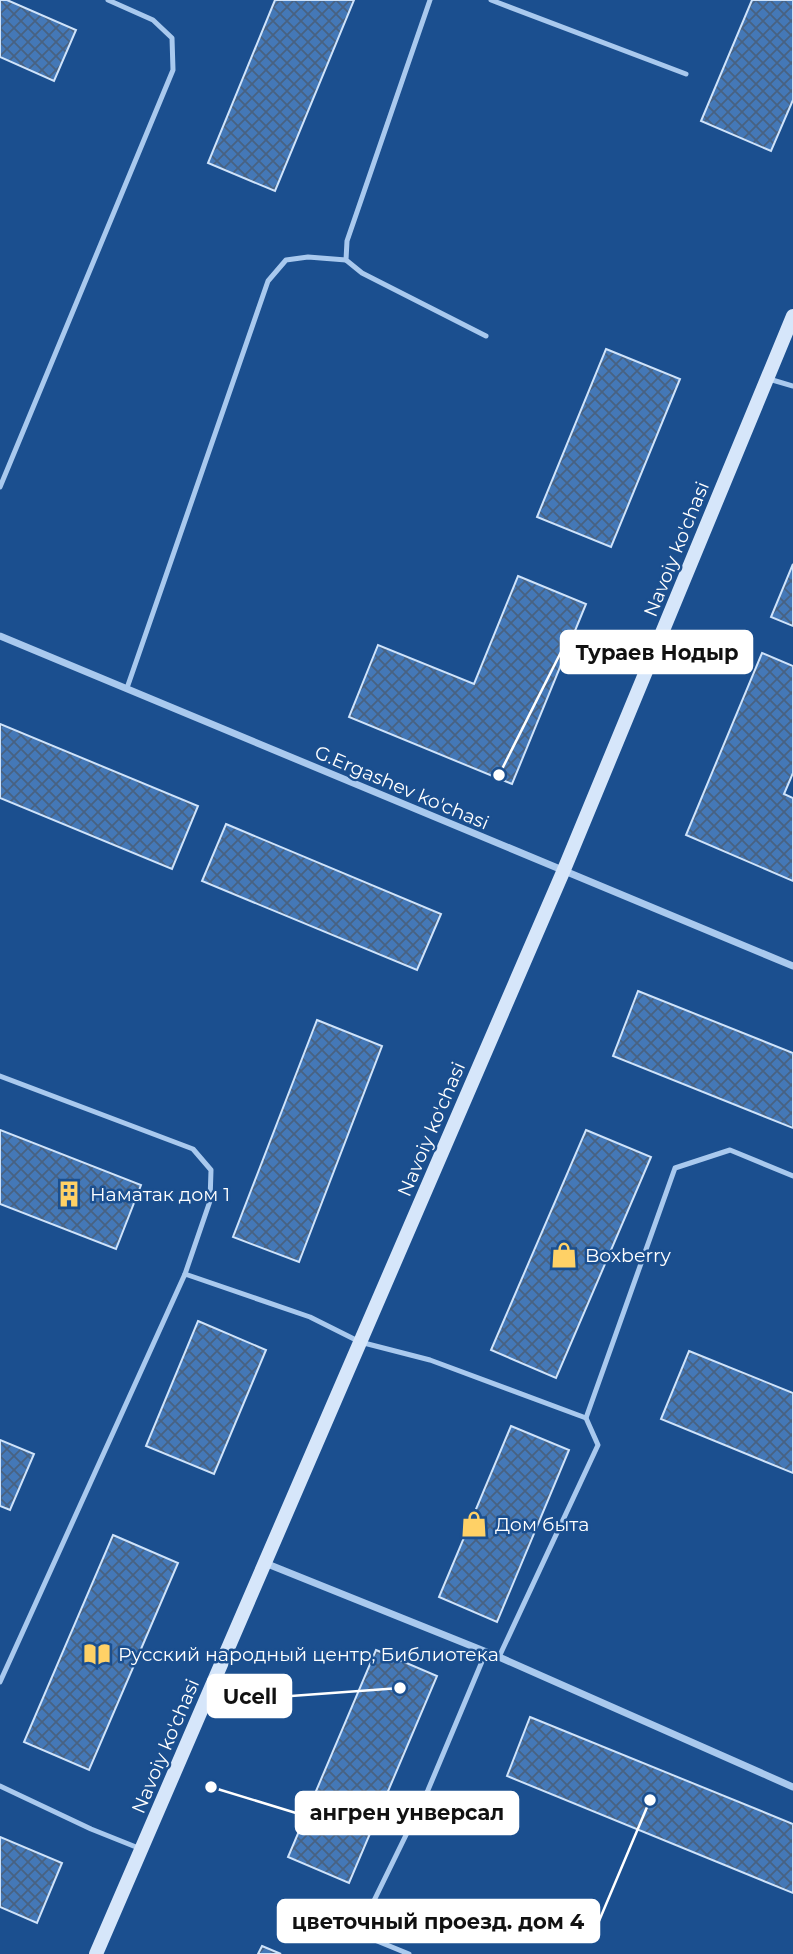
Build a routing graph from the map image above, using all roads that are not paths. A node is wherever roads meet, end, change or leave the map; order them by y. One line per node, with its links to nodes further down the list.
1 (108, 0): 10 (lane)
2 (430, 0): 5 (lane)
3 (491, 0): 4 (lane)
4 (685, 74)
5 (346, 260): 7 (lane); 12 (lane)
6 (793, 316): 8 (main road, Navoiy ko'chasi)
7 (486, 336)
8 (767, 378): 9 (lane); 13 (main road, Navoiy ko'chasi)
9 (793, 386)
10 (0, 487)
11 (0, 636): 12 (street, G.Ergashev ko'chasi)
12 (127, 688): 13 (street, G.Ergashev ko'chasi)
13 (564, 872): 14 (street, G.Ergashev ko'chasi); 18 (main road, Navoiy ko'chasi)
14 (793, 966)
15 (0, 1076): 17 (lane)
16 (793, 1176): 19 (lane)
17 (185, 1274): 18 (lane); 23 (lane)
18 (360, 1342): 19 (lane); 20 (main road, Navoiy ko'chasi)
19 (586, 1418): 22 (lane)
20 (265, 1563): 21 (street); 26 (main road, Navoiy ko'chasi)
21 (485, 1652): 22 (street); 28 (lane)
22 (499, 1657): 25 (street)
23 (0, 1682)
24 (0, 1786): 26 (lane)
25 (793, 1787)
26 (141, 1849): 27 (main road, Navoiy ko'chasi)
27 (96, 1954)
28 (409, 1954)

